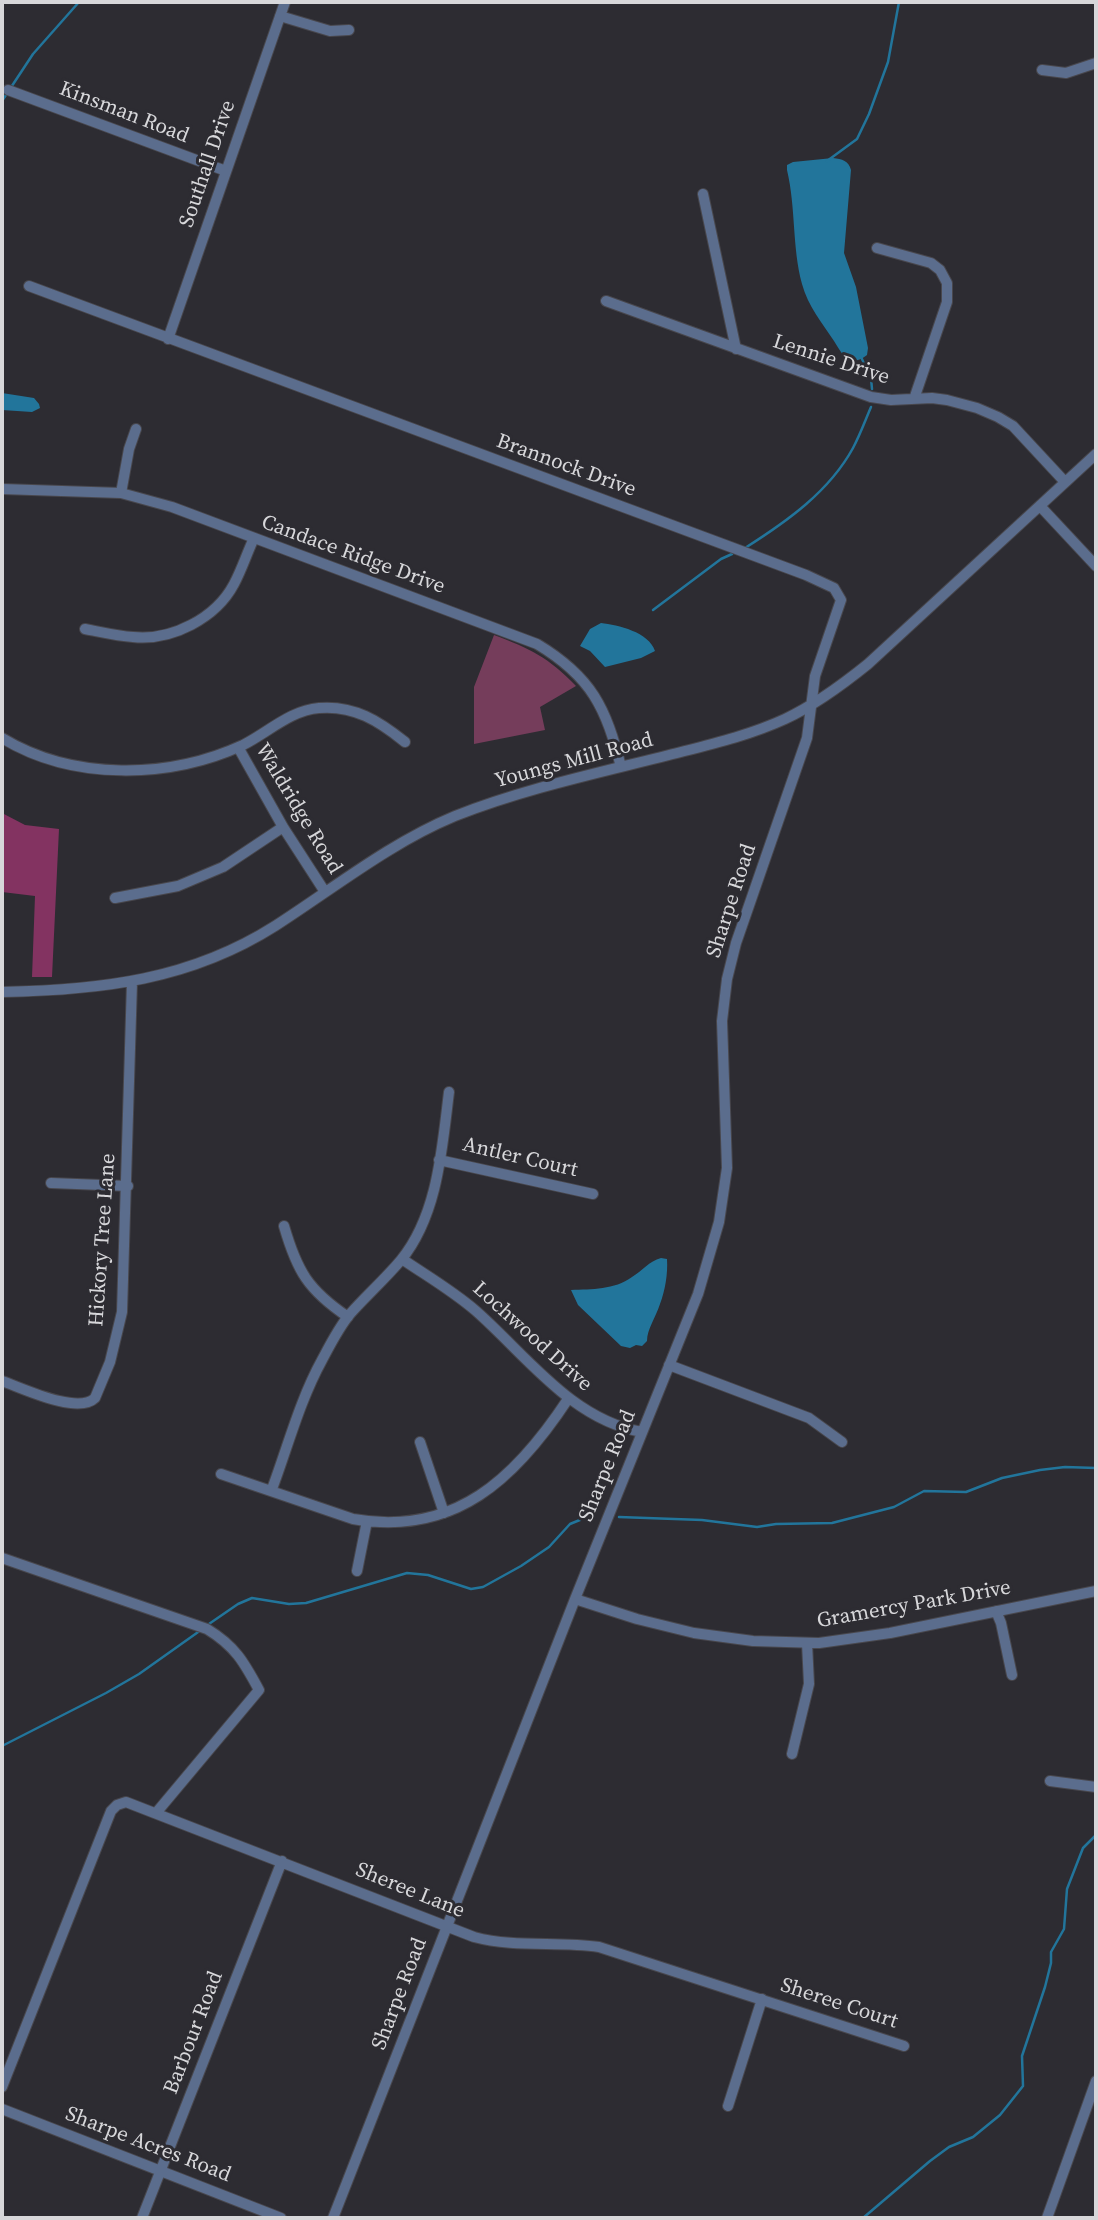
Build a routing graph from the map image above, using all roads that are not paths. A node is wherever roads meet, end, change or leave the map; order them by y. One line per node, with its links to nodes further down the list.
1 (285, 2): 2 (street, Southall Drive)
2 (280, 16): 3 (street); 7 (street, Southall Drive)
3 (349, 30)
4 (1096, 63): 5 (street)
5 (1042, 70)
6 (8, 90): 7 (street, Kinsman Road)
7 (226, 172): 12 (street, Southall Drive)
8 (703, 194): 13 (street)
9 (877, 248): 14 (street)
10 (29, 286): 12 (street, Brannock Drive)
11 (606, 301): 13 (street, Lennie Drive)
12 (168, 339): 24 (street, Brannock Drive)
13 (736, 349): 14 (street, Lennie Drive)
14 (914, 399): 17 (street, Lennie Drive)
15 (136, 429): 19 (street)
16 (1096, 454): 17 (street, Youngs Mill Road)
17 (1065, 482): 20 (street, Youngs Mill Road)
18 (2, 489): 19 (street, Candace Ridge Drive)
19 (121, 493): 21 (street, Candace Ridge Drive)
20 (1040, 506): 22 (street); 24 (street, Youngs Mill Road)
21 (254, 538): 23 (street); 28 (street, Candace Ridge Drive)
22 (1096, 566)
23 (85, 629)
24 (812, 705): 28 (street, Youngs Mill Road); 42 (street, Sharpe Road)
25 (2, 738): 27 (street)
26 (405, 742): 27 (street)
27 (238, 747): 29 (street, Waldridge Road)
28 (621, 767): 30 (street, Youngs Mill Road)
29 (284, 827): 30 (street, Waldridge Road); 31 (street)
30 (325, 892): 32 (street, Youngs Mill Road)
31 (115, 898)
32 (132, 982): 33 (street, Youngs Mill Road); 37 (street, Hickory Tree Lane)
33 (2, 992)
34 (449, 1092): 35 (street)
35 (439, 1160): 38 (street, Antler Court); 40 (street)
36 (51, 1183): 37 (street)
37 (128, 1185): 43 (street, Hickory Tree Lane)
38 (593, 1194)
39 (284, 1226): 41 (street)
40 (402, 1259): 41 (street); 44 (street, Lochwood Drive)
41 (348, 1317): 49 (street)
42 (669, 1365): 45 (street, Sharpe Road); 47 (street)
43 (2, 1381)
44 (568, 1399): 45 (street, Lochwood Drive); 50 (street)
45 (642, 1432): 55 (street, Sharpe Road)
46 (420, 1442): 50 (street)
47 (842, 1442)
48 (221, 1474): 49 (street)
49 (272, 1489): 51 (street)
50 (444, 1513): 51 (street)
51 (367, 1521): 53 (street)
52 (2, 1558): 62 (street)
53 (357, 1571)
54 (1096, 1591): 56 (street, Gramercy Park Drive)
55 (575, 1599): 57 (street, Gramercy Park Drive); 64 (street, Sharpe Road)
56 (996, 1611): 57 (street, Gramercy Park Drive); 58 (street)
57 (807, 1643): 59 (street)
58 (1012, 1675)
59 (792, 1754)
60 (1050, 1781): 61 (street)
61 (1096, 1787)
62 (156, 1813): 63 (street, Sheree Lane); 68 (street, Sheree Lane)
63 (282, 1861): 64 (street, Sheree Lane); 71 (street, Barbour Road)
64 (447, 1926): 65 (street, Sheree Lane); 74 (street, Sharpe Road)
65 (762, 1999): 66 (street, Sheree Court); 69 (street)
66 (904, 2046)
67 (1096, 2081): 75 (street)
68 (2, 2087)
69 (728, 2106)
70 (2, 2109): 71 (street, Sharpe Acres Road)
71 (160, 2170): 72 (street, Barbour Road); 73 (street, Sharpe Acres Road)
72 (142, 2218)
73 (281, 2218)
74 (333, 2218)
75 (1047, 2218)

